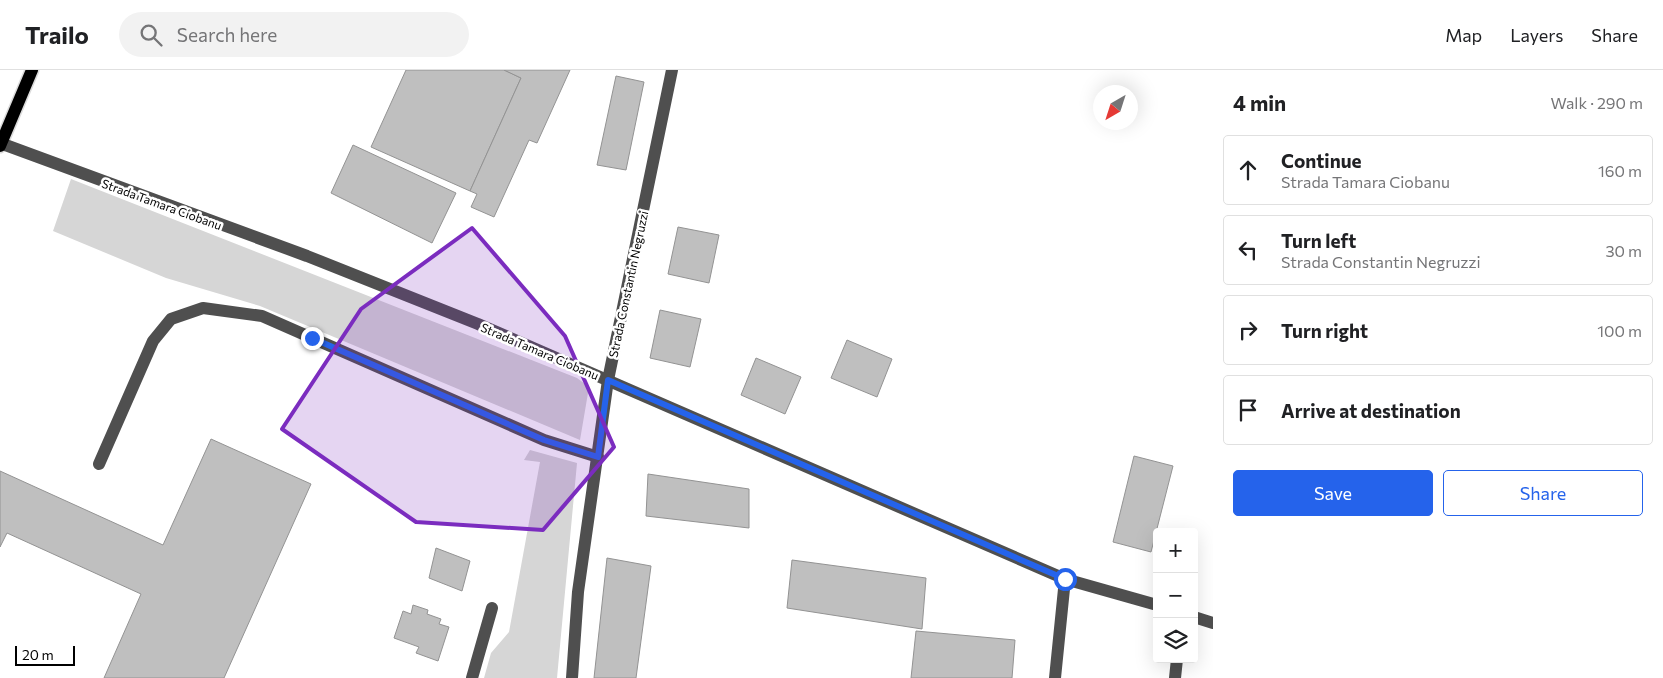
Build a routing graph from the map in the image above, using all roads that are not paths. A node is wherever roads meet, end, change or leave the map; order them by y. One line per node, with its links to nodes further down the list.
1 (32, 70): 3 (main road)
2 (672, 70): 4 (street, Strada Constantin Negruzzi)
3 (0, 144): 4 (street, Strada Tamara Ciobanu)
4 (608, 380): 5 (street, Strada Constantin Negruzzi); 7 (street, Strada Tamara Ciobanu)
5 (598, 457): 6 (street); 14 (street, Strada Constantin Negruzzi)
6 (99, 464)
7 (1065, 579): 8 (street, Strada Tamara Ciobanu); 15 (street)
8 (1153, 604)
9 (492, 608): 13 (street)
10 (1197, 618): 11 (street)
11 (1213, 623)
12 (1176, 663): 16 (street)
13 (472, 678)
14 (572, 678)
15 (1056, 678)
16 (1174, 678)

